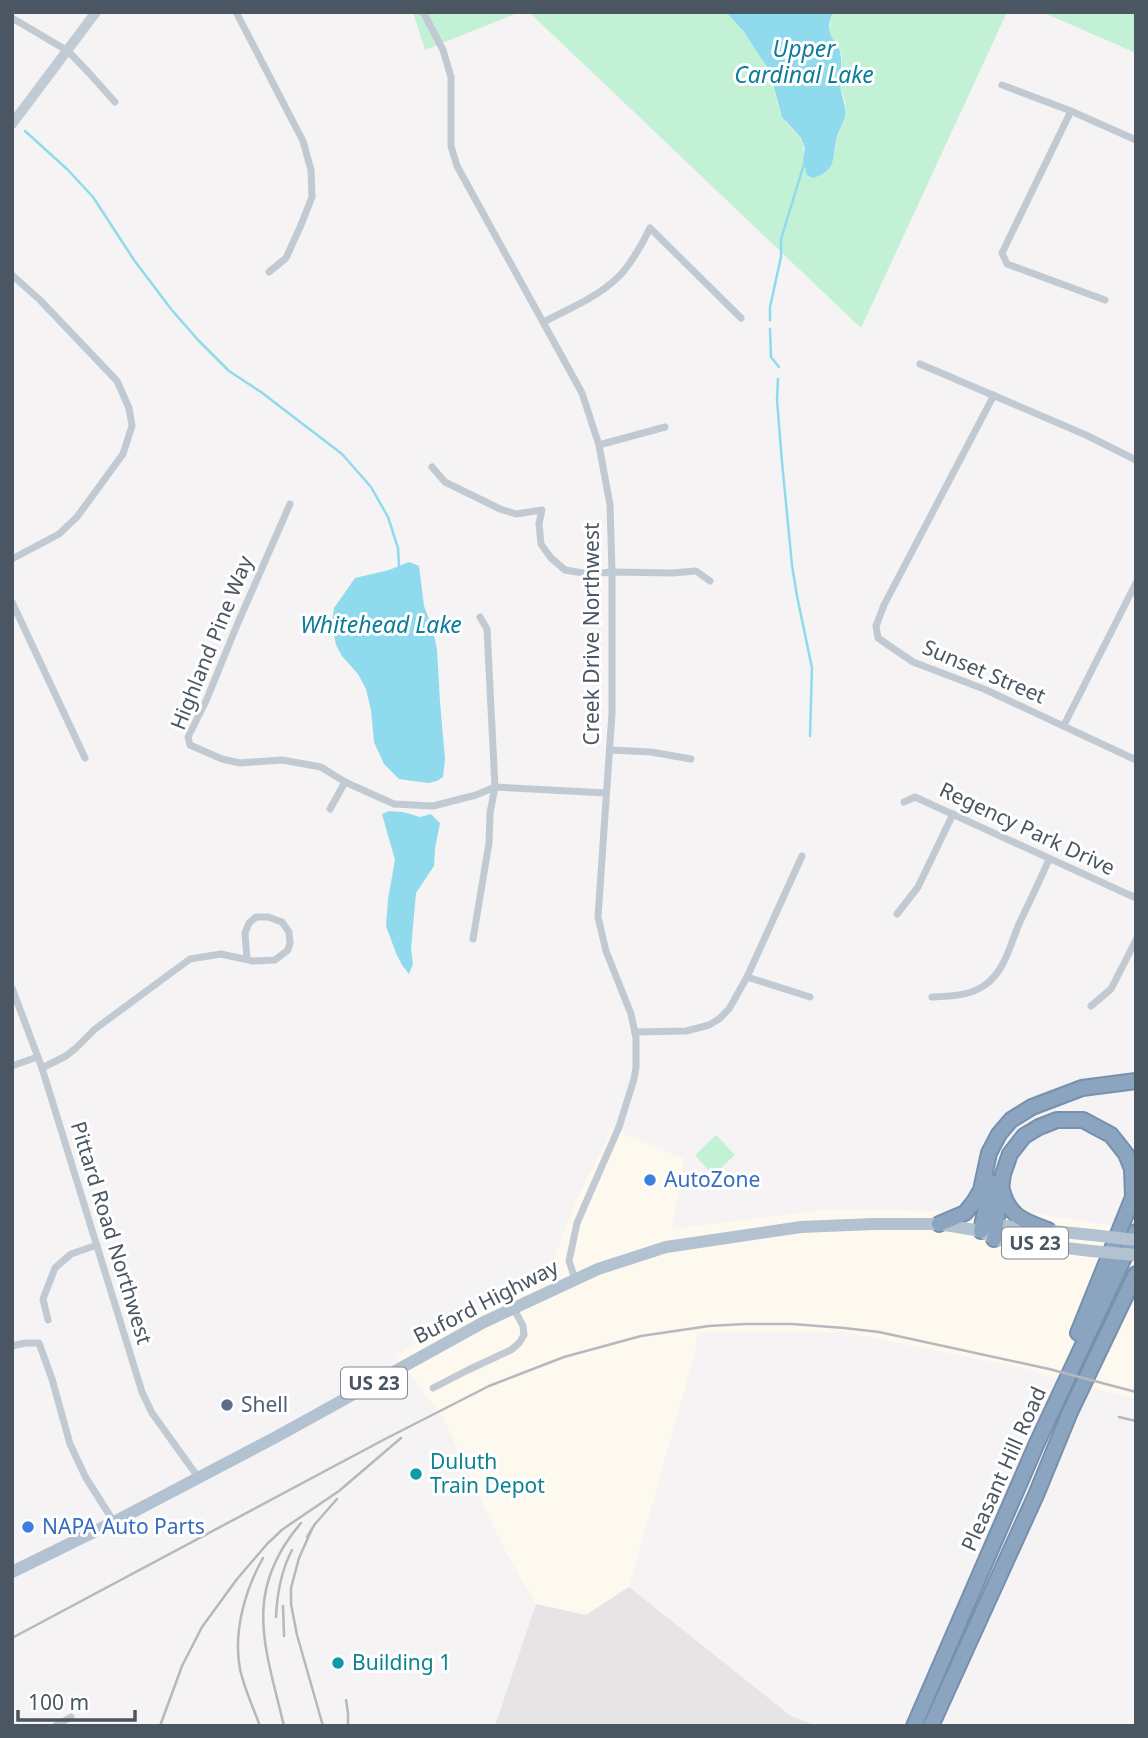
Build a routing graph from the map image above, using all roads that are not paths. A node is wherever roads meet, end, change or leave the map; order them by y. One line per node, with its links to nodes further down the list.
1 (96, 12): 5 (street)
2 (236, 12): 11 (street)
3 (423, 12): 15 (street, Creek Drive Northwest)
4 (12, 18): 5 (street)
5 (68, 51): 7 (street); 9 (street)
6 (1002, 85): 8 (street)
7 (115, 103)
8 (1071, 111): 10 (street); 13 (street)
9 (12, 124)
10 (1136, 140)
11 (270, 272)
12 (12, 275): 23 (street)
13 (1105, 300)
14 (741, 318): 15 (street)
15 (544, 322): 19 (street, Creek Drive Northwest)
16 (920, 364): 17 (street)
17 (994, 395): 20 (street); 29 (street, Sunset Street)
18 (665, 427): 19 (street)
19 (600, 445): 24 (street, Creek Drive Northwest)
20 (1136, 460)
21 (432, 467): 24 (street)
22 (290, 504): 34 (street, Highland Pine Way)
23 (12, 559)
24 (612, 572): 25 (street); 30 (street, Creek Drive Northwest)
25 (710, 581)
26 (1136, 583): 29 (street)
27 (12, 602): 31 (street)
28 (480, 617): 35 (street)
29 (1064, 725): 33 (street, Sunset Street)
30 (610, 750): 32 (street); 36 (street, Creek Drive Northwest)
31 (85, 758)
32 (691, 759)
33 (1136, 760)
34 (345, 782): 35 (street, Highland Pine Way); 38 (street)
35 (495, 787): 36 (street, Highland Pine Way); 44 (street)
36 (606, 793): 52 (street, Creek Drive Northwest)
37 (904, 802): 39 (street, Regency Park Drive)
38 (330, 809)
39 (953, 814): 41 (street, Regency Park Drive); 43 (street)
40 (803, 856): 47 (street)
41 (1049, 859): 42 (street, Regency Park Drive); 50 (street)
42 (1136, 898)
43 (897, 914)
44 (473, 939)
45 (1136, 940): 51 (street)
46 (247, 960): 46 (street); 55 (street)
47 (747, 977): 49 (street); 52 (street)
48 (12, 988): 53 (street, Pittard Road Northwest)
49 (810, 997)
50 (932, 997)
51 (1091, 1006)
52 (635, 1032): 67 (street, Creek Drive Northwest)
53 (37, 1057): 54 (street); 55 (street, Pittard Road Northwest)
54 (12, 1066)
55 (41, 1068): 64 (street, Pittard Road Northwest)
56 (1136, 1081): 58 (highway); 60 (highway)
57 (1002, 1188): 59 (highway); 61 (highway); 74 (highway)
58 (939, 1224): 60 (main road, Buford Highway / US 23); 67 (main road, Buford Highway / US 23)
59 (1048, 1230): 61 (main road, Buford Highway / US 23); 63 (main road, Buford Highway / US 23, bridge)
60 (981, 1231): 61 (main road, Buford Highway / US 23)
61 (995, 1232): 65 (main road, Buford Highway / US 23, bridge)
62 (1136, 1232): 74 (highway, Pleasant Hill Road)
63 (1136, 1240)
64 (97, 1245): 70 (street); 75 (street, Pittard Road Northwest)
65 (1136, 1255)
66 (1136, 1273): 73 (highway, Pleasant Hill Road)
67 (575, 1279): 69 (main road, Buford Highway / US 23)
68 (1136, 1294): 73 (highway)
69 (513, 1307): 72 (street); 75 (main road, Buford Highway / US 23)
70 (48, 1320)
71 (12, 1346): 76 (street)
72 (433, 1388)
73 (1070, 1412): 81 (highway, Pleasant Hill Road)
74 (1037, 1443): 80 (highway, Pleasant Hill Road)
75 (198, 1477): 76 (main road, Buford Highway / US 23)
76 (114, 1522): 77 (main road, Buford Highway / US 23)
77 (12, 1573)
78 (71, 1717): 79 (street)
79 (55, 1726)
80 (914, 1726)
81 (931, 1726)

